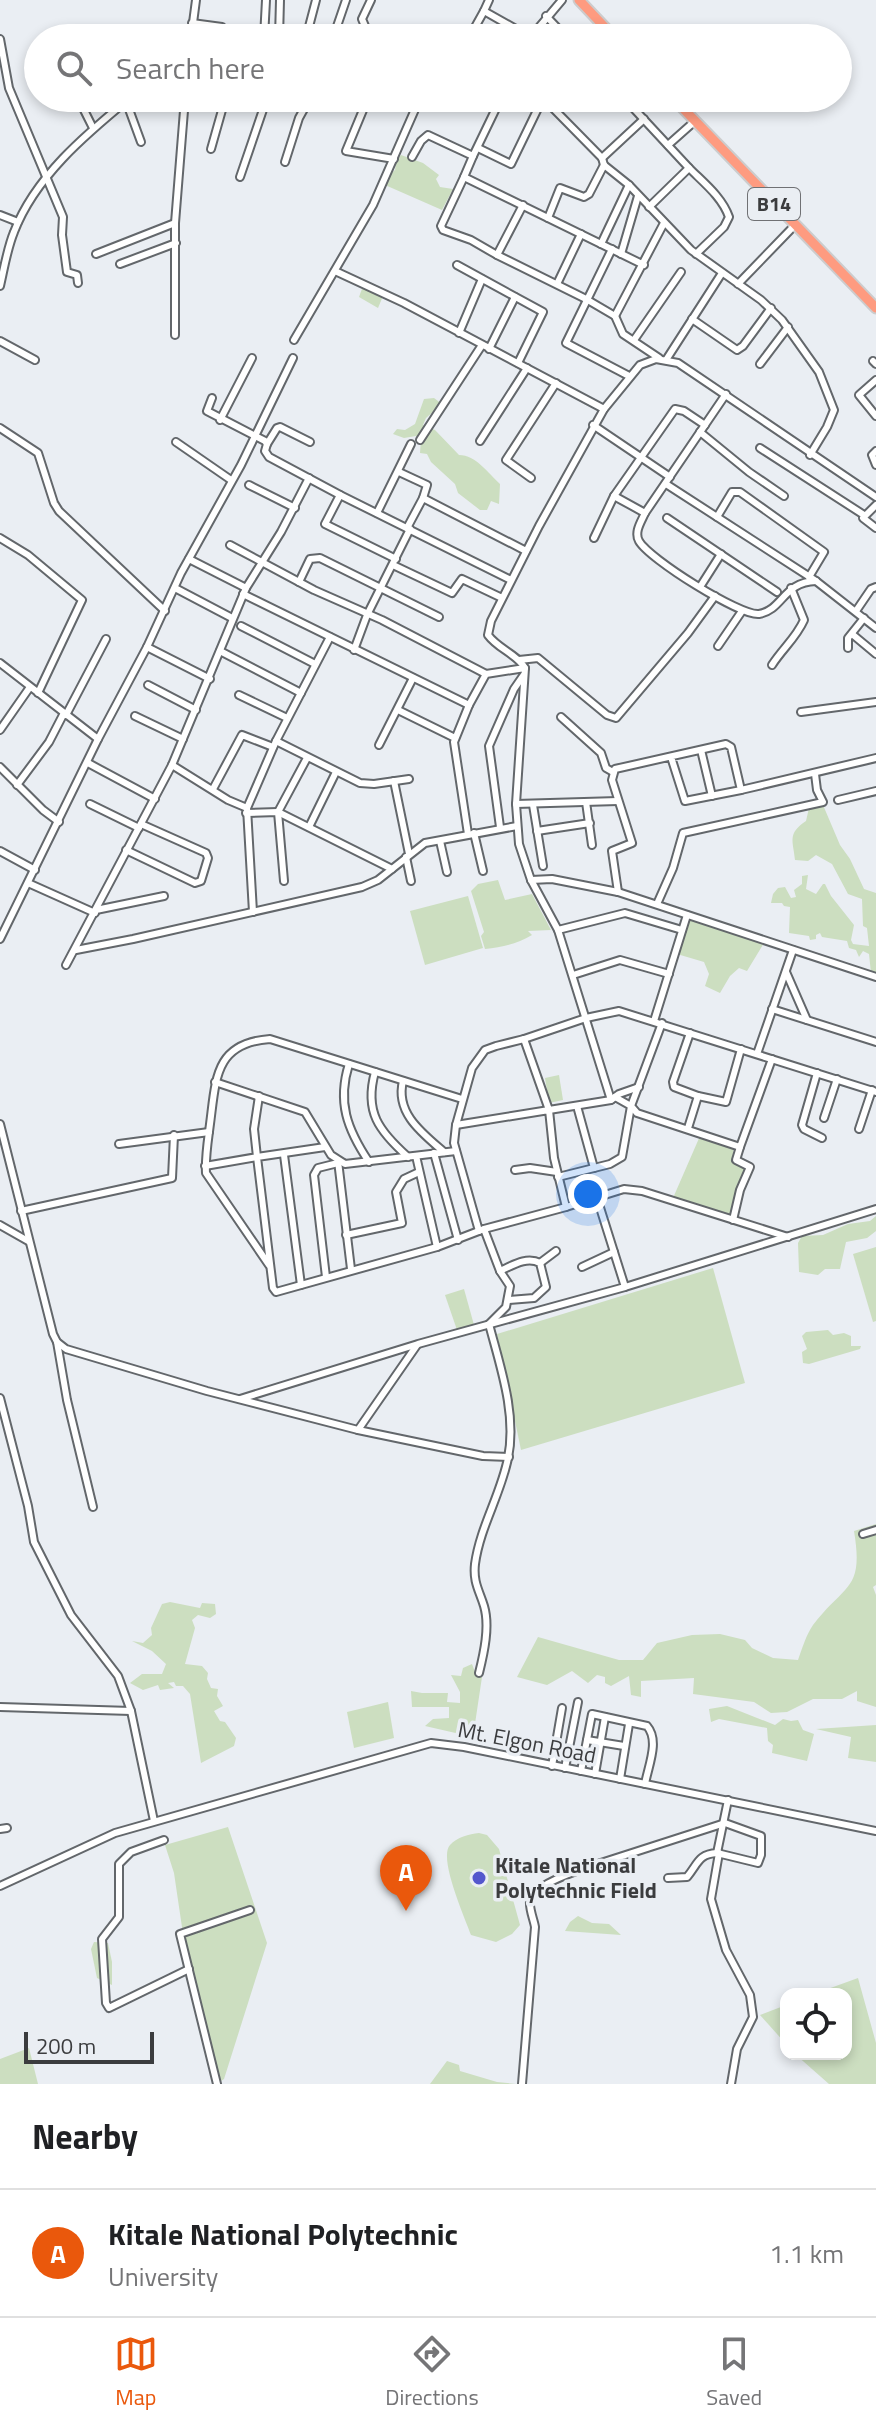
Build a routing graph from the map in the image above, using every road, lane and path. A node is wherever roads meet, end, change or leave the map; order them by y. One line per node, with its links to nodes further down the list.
1 (196, 0): 12 (street)
2 (266, 0): 14 (street)
3 (280, 0): 15 (street)
4 (316, 0): 16 (street)
5 (346, 0): 17 (street)
6 (371, 0): 18 (street)
7 (489, 0): 10 (street)
8 (562, 0): 11 (street)
9 (579, 0): 23 (highway)
10 (484, 11): 19 (street); 20 (street)
11 (546, 16): 21 (street); 22 (street)
12 (192, 23): 13 (street)
13 (200, 24)
14 (265, 24)
15 (279, 24)
16 (310, 24)
17 (338, 24)
18 (364, 24)
19 (477, 24)
20 (506, 24)
21 (540, 24)
22 (554, 24)
23 (602, 24)
24 (0, 39): 25 (street)
25 (1, 58): 55 (street)
26 (85, 112): 42 (street)
27 (113, 112): 42 (street)
28 (132, 112): 43 (street)
29 (184, 112): 63 (street)
30 (221, 112): 46 (street)
31 (262, 112): 53 (street)
32 (302, 112): 51 (street)
33 (362, 112): 49 (street)
34 (414, 112): 49 (street)
35 (495, 112): 45 (street)
36 (536, 112): 45 (street)
37 (559, 112): 50 (street)
38 (637, 112): 40 (street)
39 (686, 112): 41 (highway, B14)
40 (644, 119): 44 (street); 50 (street)
41 (695, 121): 44 (street); 65 (highway, B14)
42 (93, 128): 55 (street)
43 (141, 142)
44 (668, 145): 52 (street)
45 (478, 148): 47 (street)
46 (211, 149)
47 (473, 156): 48 (street); 54 (street)
48 (412, 157)
49 (394, 159): 77 (street)
50 (603, 161): 56 (street); 61 (street)
51 (285, 162)
52 (689, 168): 59 (street); 72 (street)
53 (240, 177)
54 (464, 177): 58 (street); 73 (street)
55 (46, 179): 62 (street); 81 (street)
56 (629, 185): 57 (street); 68 (street)
57 (638, 196): 59 (street); 71 (street)
58 (523, 205): 61 (street); 73 (street)
59 (649, 207): 64 (street)
60 (0, 215): 62 (street)
61 (548, 218): 66 (street)
62 (18, 222): 84 (street)
63 (175, 223): 67 (street); 70 (street)
64 (664, 223): 72 (street); 76 (street)
65 (795, 225): 83 (street); 88 (highway, B14)
66 (581, 234): 68 (street); 82 (street)
67 (176, 243): 74 (street); 93 (street)
68 (601, 244): 69 (street)
69 (612, 249): 71 (street); 86 (street)
70 (96, 254)
71 (621, 254): 76 (street)
72 (696, 254): 79 (street)
73 (497, 255): 82 (street)
74 (120, 264)
75 (457, 265): 80 (street)
76 (644, 265): 89 (street)
77 (335, 271): 92 (street); 94 (street)
78 (681, 272): 95 (street)
79 (722, 273): 83 (street); 90 (street)
80 (482, 279): 85 (street); 92 (street)
81 (78, 283)
82 (557, 284): 86 (street)
83 (738, 284): 87 (street)
84 (0, 286)
85 (515, 297): 97 (street); 102 (street)
86 (586, 299): 89 (street); 105 (street)
87 (771, 308): 90 (street); 91 (street)
88 (876, 308)
89 (615, 316): 95 (street)
90 (692, 319): 101 (street)
91 (788, 327): 103 (street); 125 (street)
92 (459, 333): 97 (street)
93 (175, 335)
94 (294, 340)
95 (634, 340): 101 (street)
96 (0, 341): 100 (street)
97 (486, 347): 102 (street); 117 (street)
98 (252, 358): 112 (street)
99 (293, 358): 116 (street)
100 (35, 360)
101 (664, 360): 105 (street); 108 (street)
102 (518, 363): 104 (street)
103 (760, 364)
104 (527, 368): 107 (street); 118 (street)
105 (629, 376): 110 (street)
106 (876, 380): 111 (street)
107 (556, 383): 110 (street); 131 (street)
108 (726, 394): 115 (street); 125 (street)
109 (212, 398): 112 (street)
110 (604, 409): 113 (street)
111 (876, 416)
112 (220, 420): 116 (street)
113 (593, 425): 126 (street); 152 (street)
114 (0, 428): 169 (street)
115 (703, 428): 126 (street); 129 (street); 137 (street)
116 (254, 437): 121 (street); 132 (street)
117 (420, 440)
118 (480, 441)
119 (176, 442): 132 (street)
120 (310, 442): 121 (street)
121 (267, 444): 130 (street)
122 (411, 444): 128 (street)
123 (760, 448): 144 (street)
124 (876, 451): 127 (street)
125 (810, 455): 138 (street)
126 (641, 457): 129 (street); 136 (street)
127 (876, 465)
128 (399, 472): 139 (street); 142 (street)
129 (670, 477): 133 (street)
130 (309, 478): 135 (street); 141 (street)
131 (531, 478)
132 (231, 480): 154 (street)
133 (666, 484): 143 (street); 145 (street)
134 (249, 485): 141 (street)
135 (340, 495): 142 (street); 156 (street)
136 (614, 496): 143 (street); 150 (street)
137 (784, 496)
138 (876, 497)
139 (423, 498): 148 (street); 152 (street)
140 (876, 505): 144 (street)
141 (295, 508): 155 (street)
142 (377, 513): 148 (street)
143 (645, 513): 160 (street)
144 (864, 515): 147 (street)
145 (717, 517): 157 (street); 157 (street)
146 (667, 518): 153 (street)
147 (876, 528)
148 (409, 529): 156 (street); 158 (street)
149 (0, 538): 197 (street)
150 (594, 538)
151 (230, 545): 155 (street)
152 (526, 551): 158 (street)
153 (721, 554): 160 (street); 166 (street)
154 (189, 559): 162 (street); 165 (street)
155 (262, 561): 159 (street); 165 (street)
156 (394, 562): 164 (street); 168 (street)
157 (812, 579): 163 (street); 171 (street)
158 (511, 580): 168 (street)
159 (299, 582): 164 (street); 172 (street)
160 (700, 587): 167 (street)
161 (876, 587): 171 (street)
162 (175, 588): 169 (street); 174 (street)
163 (791, 588): 170 (street); 190 (street)
164 (381, 589): 172 (street); 173 (street)
165 (245, 591): 174 (street); 179 (street)
166 (777, 592)
167 (715, 596): 170 (street); 187 (street)
168 (502, 598): 187 (street)
169 (165, 611): 182 (street)
170 (742, 611): 181 (street)
171 (856, 611): 175 (street)
172 (367, 615): 184 (street); 192 (street)
173 (439, 617)
174 (232, 618): 185 (street)
175 (864, 618): 177 (street); 178 (street)
176 (241, 626): 189 (street)
177 (876, 628)
178 (852, 634): 183 (street); 186 (street)
179 (330, 637): 184 (street); 189 (street)
180 (106, 639): 205 (street)
181 (718, 646)
182 (147, 647): 194 (street); 211 (street)
183 (848, 648)
184 (354, 650): 193 (street)
185 (220, 651): 194 (street); 198 (street)
186 (876, 654)
187 (519, 660): 191 (street)
188 (0, 663): 196 (street)
189 (315, 664): 198 (street)
190 (772, 665)
191 (524, 672): 192 (street); 237 (street); 246 (street)
192 (486, 674): 201 (street)
193 (413, 678): 201 (street); 203 (street)
194 (210, 679): 202 (street)
195 (148, 685): 202 (street)
196 (30, 687): 197 (street); 209 (street)
197 (38, 693): 205 (street)
198 (301, 693): 208 (street)
199 (239, 695): 208 (street)
200 (876, 702): 204 (street)
201 (469, 705): 210 (street)
202 (196, 710): 212 (street)
203 (398, 710): 210 (street); 214 (street)
204 (801, 712)
205 (65, 714): 211 (street); 227 (street)
206 (135, 716): 212 (street)
207 (561, 717): 223 (street)
208 (287, 718): 213 (street)
209 (0, 730)
210 (455, 738): 248 (street)
211 (98, 739): 219 (street)
212 (183, 739): 220 (street)
213 (274, 744): 217 (street); 228 (street); 239 (street)
214 (379, 745)
215 (701, 750): 216 (street); 229 (street); 231 (street)
216 (671, 757): 223 (street); 231 (street)
217 (307, 758): 222 (street); 240 (street)
218 (876, 758): 224 (street)
219 (88, 763): 232 (street); 241 (street)
220 (172, 765): 228 (street); 232 (street)
221 (0, 767): 227 (street)
222 (336, 772): 226 (street); 245 (street)
223 (613, 772): 234 (street)
224 (815, 774): 229 (street); 265 (street)
225 (409, 779): 226 (street)
226 (394, 781): 253 (street)
227 (17, 785): 241 (street)
228 (213, 789): 239 (street)
229 (741, 790): 231 (street)
230 (876, 791): 233 (street)
231 (712, 796)
232 (155, 799): 243 (street)
233 (838, 800)
234 (618, 801): 235 (street); 263 (street)
235 (586, 802): 238 (street); 242 (street)
236 (90, 804): 243 (street)
237 (516, 804): 238 (street); 244 (street)
238 (533, 805): 247 (street)
239 (246, 810): 240 (street); 267 (street)
240 (278, 812): 245 (street); 260 (street)
241 (59, 822): 256 (street)
242 (590, 823): 247 (street); 250 (street)
243 (140, 826): 251 (street); 251 (street)
244 (517, 826): 246 (street); 259 (street)
245 (309, 827): 255 (street)
246 (500, 827): 248 (street)
247 (537, 831): 254 (street)
248 (471, 834): 249 (street); 257 (street)
249 (440, 841): 253 (street); 258 (street)
250 (592, 845)
251 (126, 850): 266 (street)
252 (0, 851): 256 (street)
253 (408, 855): 255 (street); 261 (street)
254 (543, 866)
255 (392, 869): 267 (street)
256 (35, 870): 262 (street)
257 (483, 871)
258 (447, 872)
259 (531, 880): 263 (street); 269 (street)
260 (284, 881)
261 (411, 881)
262 (28, 883): 266 (street); 271 (street)
263 (618, 892): 265 (street)
264 (164, 896): 266 (street)
265 (657, 904): 268 (street)
266 (96, 912): 272 (street)
267 (253, 912): 272 (street)
268 (687, 915): 270 (street); 273 (street)
269 (558, 930): 270 (street); 277 (street)
270 (682, 930): 276 (street)
271 (1, 936)
272 (76, 950): 274 (street)
273 (793, 950): 275 (street); 278 (street)
274 (66, 965)
275 (786, 972): 279 (street); 281 (street)
276 (669, 974): 277 (street); 282 (street)
277 (573, 975): 280 (street)
278 (876, 977)
279 (772, 1009): 281 (street); 288 (street)
280 (586, 1018): 282 (street); 285 (street); 301 (street)
281 (808, 1020): 286 (street)
282 (654, 1021): 283 (street)
283 (662, 1023): 284 (street); 296 (street)
284 (690, 1033): 287 (street); 299 (street)
285 (524, 1039): 300 (street); 304 (street)
286 (876, 1042)
287 (741, 1049): 288 (street); 299 (street)
288 (757, 1054): 289 (street)
289 (772, 1059): 292 (street); 315 (street)
290 (349, 1064): 291 (street); 295 (street); 323 (street)
291 (375, 1072): 294 (street); 320 (street)
292 (817, 1073): 293 (street); 312 (street)
293 (837, 1079): 297 (street); 305 (street)
294 (403, 1081): 300 (street); 317 (street)
295 (215, 1082): 298 (street); 310 (street)
296 (639, 1087): 301 (street); 303 (street)
297 (874, 1091): 309 (street)
298 (259, 1096): 314 (street); 321 (street)
299 (698, 1096): 308 (street)
300 (462, 1099): 307 (street)
301 (613, 1099): 302 (street); 303 (street)
302 (577, 1106): 304 (street); 325 (street)
303 (631, 1106): 308 (street); 325 (street)
304 (549, 1110): 307 (street); 328 (street)
305 (824, 1118)
306 (0, 1124): 332 (street)
307 (456, 1125): 316 (street)
308 (688, 1128): 315 (street)
309 (859, 1129)
310 (209, 1132): 311 (street); 324 (street)
311 (174, 1135): 313 (street); 332 (street)
312 (822, 1138)
313 (119, 1144)
314 (325, 1147): 319 (street); 322 (street)
315 (740, 1147): 333 (street)
316 (456, 1151): 317 (street); 335 (street)
317 (445, 1152): 318 (street)
318 (434, 1153): 320 (street); 338 (street)
319 (284, 1155): 321 (street); 349 (street)
320 (412, 1156): 323 (street); 327 (street)
321 (257, 1157): 324 (street); 345 (street)
322 (338, 1162): 323 (street); 336 (street); 348 (street)
323 (369, 1162)
324 (205, 1166): 345 (street)
325 (594, 1168): 328 (street)
326 (515, 1170): 328 (street)
327 (419, 1172): 336 (street); 340 (street)
328 (558, 1175): 330 (street)
329 (597, 1198): 330 (street); 333 (street); 342 (street)
330 (566, 1207): 335 (street)
331 (876, 1209): 337 (street)
332 (21, 1211): 339 (street)
333 (733, 1220): 337 (street)
334 (0, 1225): 339 (street)
335 (481, 1230): 338 (street); 347 (street)
336 (346, 1235): 346 (street)
337 (788, 1237): 350 (street)
338 (458, 1240): 340 (street)
339 (28, 1241): 353 (street)
340 (437, 1247): 346 (street)
341 (556, 1251): 343 (street)
342 (614, 1252): 344 (street); 350 (street)
343 (540, 1263): 347 (street); 351 (street)
344 (582, 1267)
345 (271, 1268): 349 (street)
346 (351, 1269): 348 (street)
347 (500, 1271): 351 (street)
348 (326, 1277): 349 (street)
349 (301, 1285)
350 (625, 1287): 352 (street)
351 (509, 1300): 352 (street)
352 (489, 1324): 354 (street); 359 (street)
353 (57, 1342): 356 (street); 360 (street)
354 (418, 1344): 356 (street); 358 (street)
355 (0, 1398): 357 (street)
356 (240, 1399): 358 (street)
357 (4, 1428): 367 (street)
358 (358, 1430): 359 (street)
359 (509, 1457): 363 (street)
360 (93, 1507)
361 (876, 1530): 362 (street)
362 (863, 1534)
363 (479, 1673)
364 (578, 1702): 368 (street)
365 (0, 1707): 367 (street)
366 (562, 1708): 375 (street)
367 (131, 1711): 382 (street)
368 (577, 1712): 369 (street); 376 (street)
369 (592, 1714): 370 (street); 372 (street)
370 (605, 1717): 371 (street); 373 (street)
371 (629, 1724): 374 (street); 380 (street)
372 (587, 1740): 373 (street); 377 (street)
373 (601, 1742): 374 (street); 378 (street)
374 (624, 1746): 379 (street)
375 (552, 1766): 376 (street, Mt. Elgon Road); 382 (street, Mt. Elgon Road)
376 (565, 1768): 377 (street, Mt. Elgon Road)
377 (581, 1771): 378 (street, Mt. Elgon Road)
378 (595, 1774): 379 (street, Mt. Elgon Road)
379 (620, 1779): 380 (street, Mt. Elgon Road)
380 (645, 1784): 381 (street, Mt. Elgon Road)
381 (728, 1800): 383 (street); 384 (street, Mt. Elgon Road)
382 (154, 1821): 388 (street, Mt. Elgon Road)
383 (725, 1823): 386 (street); 386 (street); 392 (street)
384 (876, 1831)
385 (164, 1840): 390 (street)
386 (718, 1853): 387 (street); 393 (street)
387 (668, 1878)
388 (0, 1886)
389 (250, 1910): 390 (street)
390 (189, 1969): 391 (street)
391 (217, 2084)
392 (522, 2084)
393 (731, 2084)

